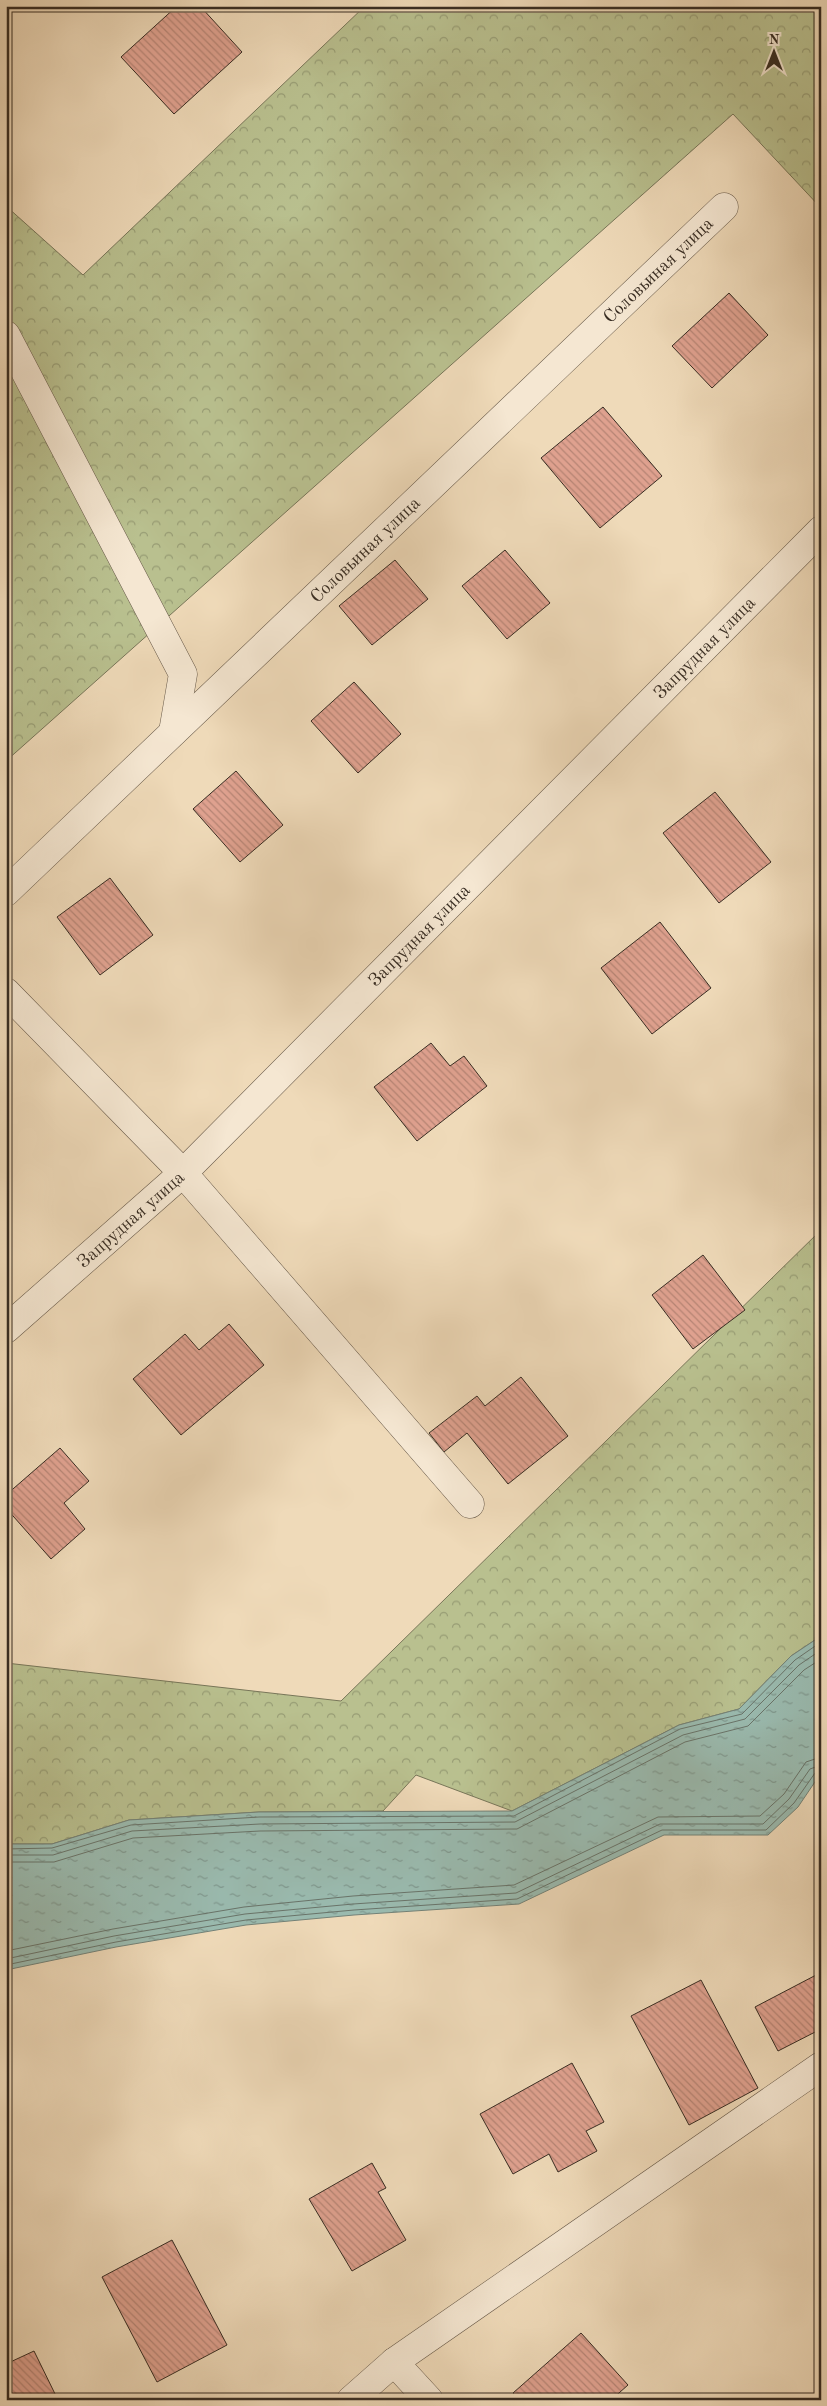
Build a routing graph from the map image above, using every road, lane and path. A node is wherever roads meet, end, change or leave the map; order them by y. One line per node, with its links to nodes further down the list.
1 (724, 207): 4 (street, Соловьиная улица)
2 (6, 335): 4 (street)
3 (821, 530): 7 (street, Запрудная улица)
4 (173, 732): 5 (street, Соловьиная улица)
5 (6, 892)
6 (6, 992): 7 (street)
7 (183, 1173): 8 (street, Запрудная улица); 9 (street)
8 (6, 1329)
9 (470, 1504)
10 (821, 2066): 11 (street)
11 (394, 2362): 12 (street); 13 (street)
12 (351, 2400)
13 (428, 2400)

